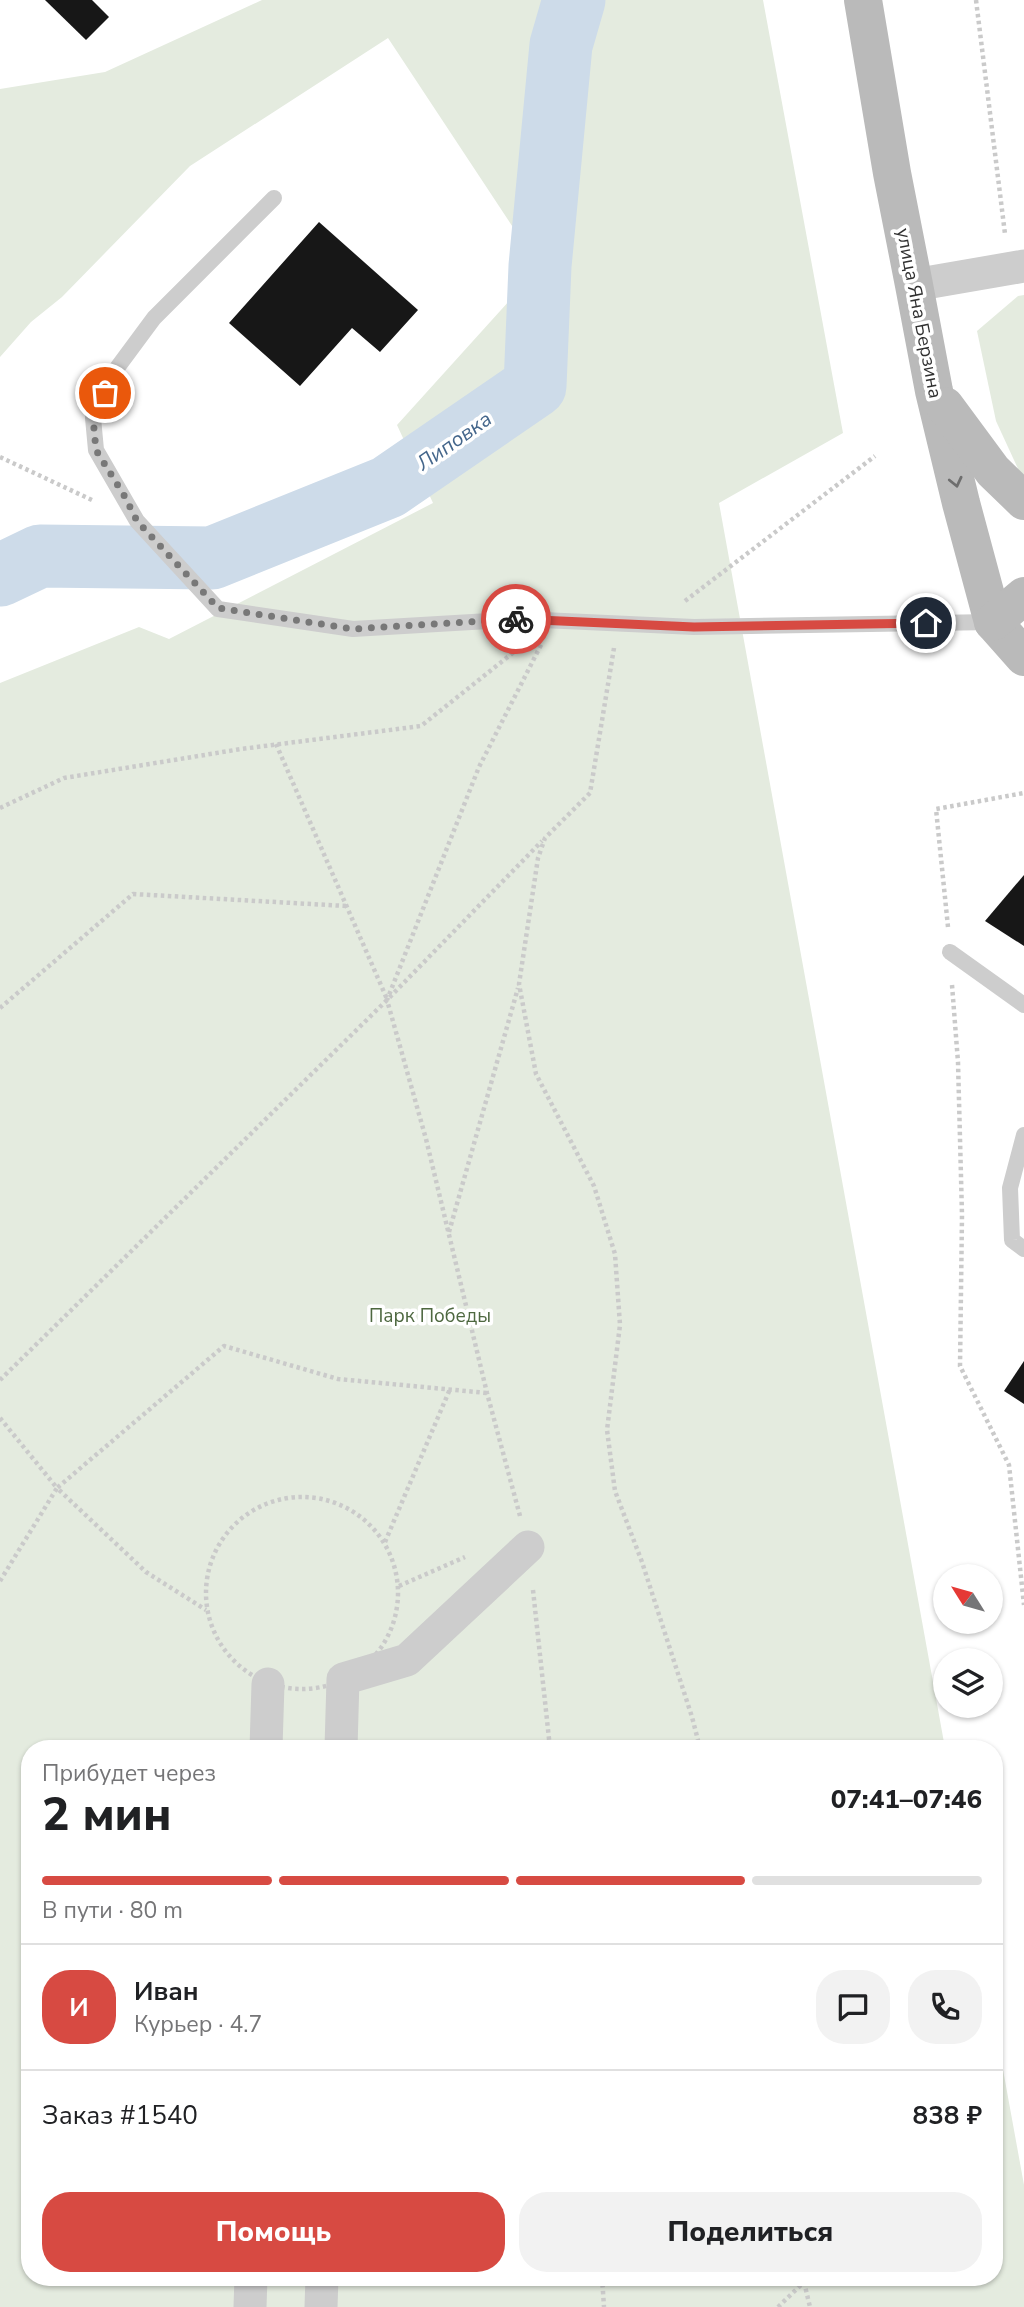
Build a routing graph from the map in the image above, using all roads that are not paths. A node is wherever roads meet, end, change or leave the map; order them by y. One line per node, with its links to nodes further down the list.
1 (863, 0): 4 (main road, улица Яна Берзина)
2 (274, 198): 8 (lane)
3 (1024, 266): 4 (street)
4 (914, 285): 5 (main road, улица Яна Берзина)
5 (934, 391): 6 (main road); 8 (main road, улица Яна Берзина, one-way to 8)
6 (1024, 501)
7 (1024, 596): 8 (main road)
8 (993, 622): 9 (main road)
9 (1024, 657)
10 (950, 952): 11 (lane)
11 (1024, 1005)
12 (1024, 1135): 13 (lane)
13 (1024, 1249)
14 (528, 1547): 17 (street)
15 (268, 1684): 16 (street)
16 (267, 1740)
17 (341, 1740)
18 (251, 2286): 20 (street)
19 (322, 2286): 21 (street)
20 (250, 2307)
21 (321, 2307)

